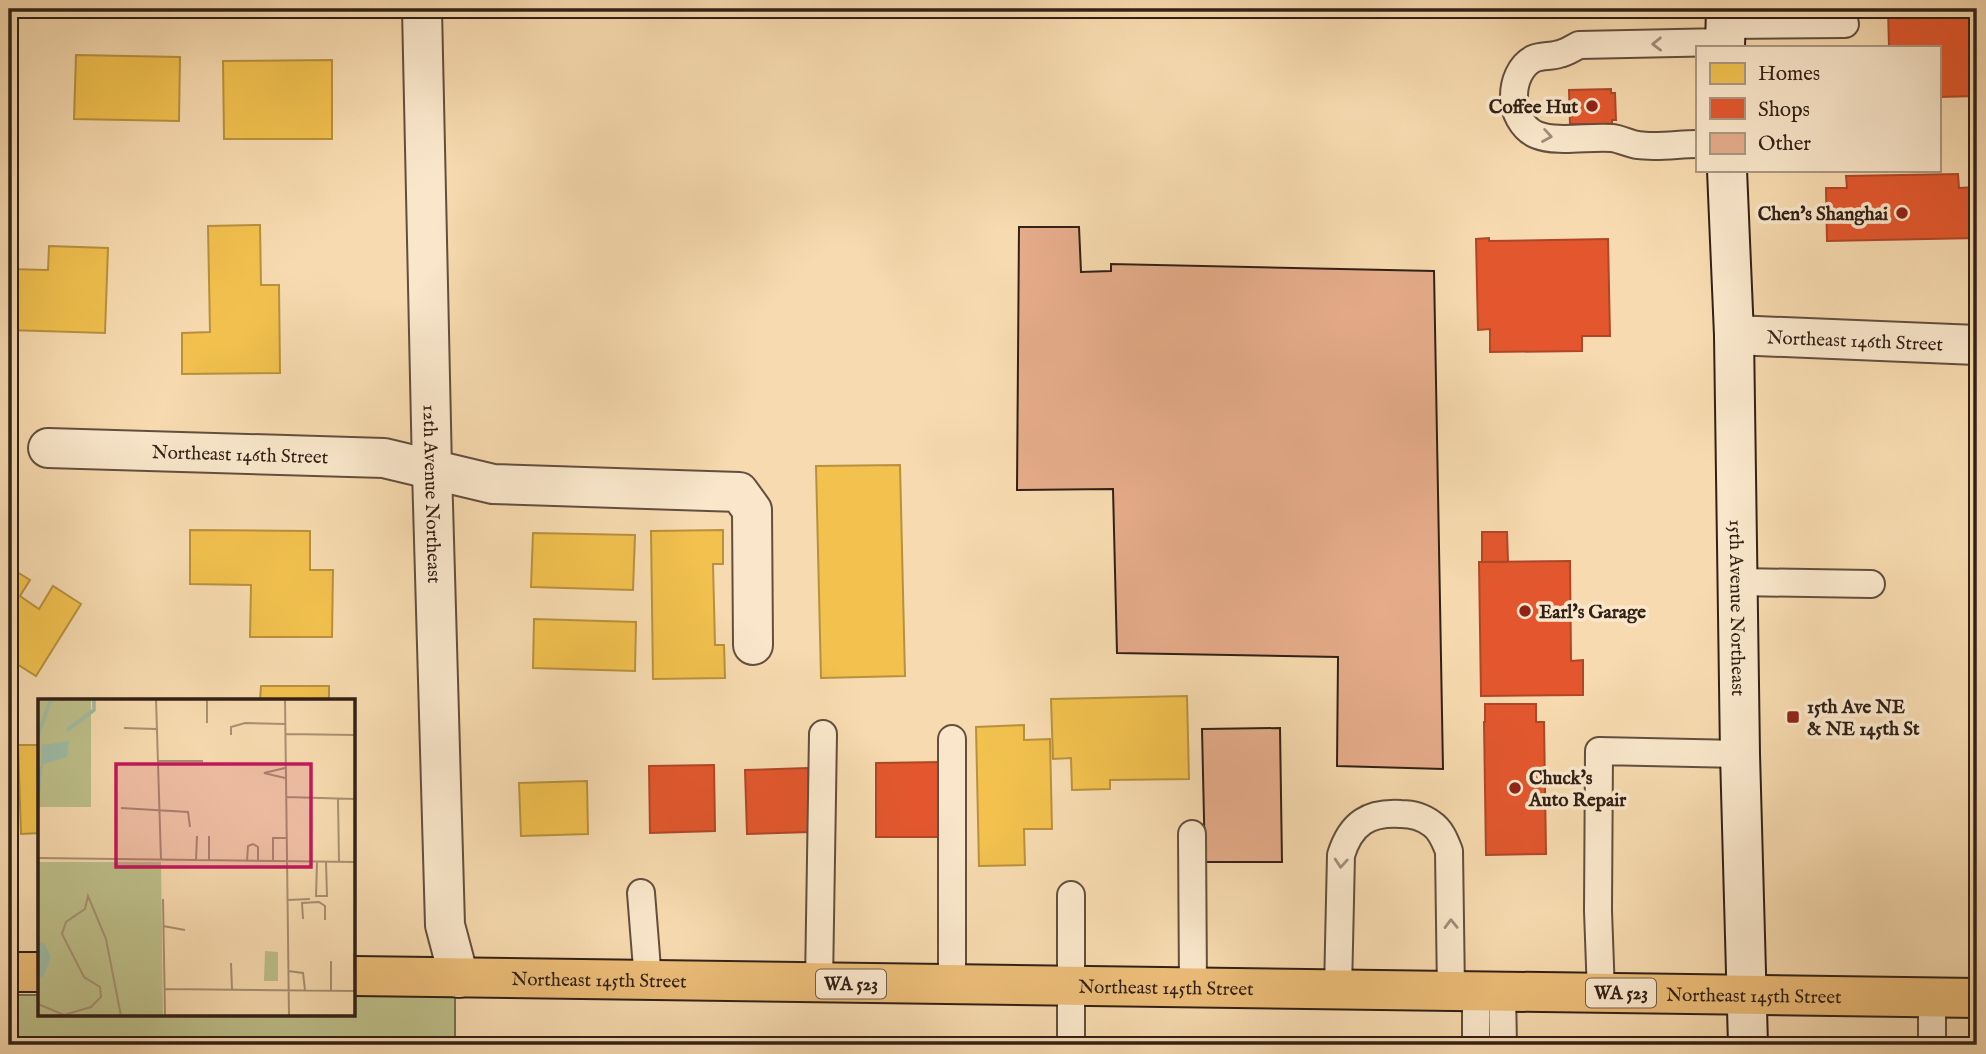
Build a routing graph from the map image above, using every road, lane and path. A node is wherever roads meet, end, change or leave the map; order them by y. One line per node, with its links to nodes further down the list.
1 (422, 9): 9 (street, 12th Avenue Northeast)
2 (1844, 24): 3 (lane)
3 (1725, 31): 4 (lane, one-way to 4)
4 (1696, 144)
5 (1727, 172): 6 (street, 15th Avenue Northeast)
6 (1734, 335): 7 (street, Northeast 146th Street); 10 (street, 15th Avenue Northeast)
7 (1977, 345)
8 (48, 448): 9 (street, Northeast 146th Street)
9 (432, 470): 12 (street, Northeast 146th Street); 22 (street, 12th Avenue Northeast)
10 (1737, 582): 11 (lane); 15 (street, 15th Avenue Northeast)
11 (1871, 584)
12 (753, 645)
13 (822, 734): 24 (lane)
14 (953, 739): 25 (lane)
15 (1740, 754): 30 (lane); 31 (street, 15th Avenue Northeast)
16 (1192, 834): 27 (lane)
17 (641, 893): 23 (lane)
18 (1071, 895): 26 (lane)
19 (9, 972): 20 (main road)
20 (38, 972)
21 (355, 976): 22 (main road, Northeast 145th Street / WA 523)
22 (459, 978): 23 (main road, Northeast 145th Street / WA 523)
23 (648, 981): 24 (main road, Northeast 145th Street / WA 523)
24 (819, 983): 25 (main road, Northeast 145th Street / WA 523)
25 (953, 985): 26 (main road, Northeast 145th Street / WA 523)
26 (1071, 987): 27 (main road, Northeast 145th Street / WA 523); 35 (lane)
27 (1193, 988): 28 (main road, Northeast 145th Street / WA 523)
28 (1338, 990): 29 (main road, Northeast 145th Street / WA 523); 29 (lane, one-way to 28)
29 (1476, 992): 30 (main road, Northeast 145th Street / WA 523); 36 (lane); 37 (lane)
30 (1601, 993): 31 (main road, Northeast 145th Street / WA 523)
31 (1747, 995): 32 (main road, Northeast 145th Street / WA 523); 38 (street, 15th Avenue Northeast)
32 (1932, 998): 33 (main road, Northeast 145th Street / WA 523); 39 (lane)
33 (1977, 998): 34 (lane)
34 (1977, 1015)
35 (1070, 1045)
36 (1476, 1045)
37 (1503, 1045)
38 (1748, 1045)
39 (1932, 1045)

